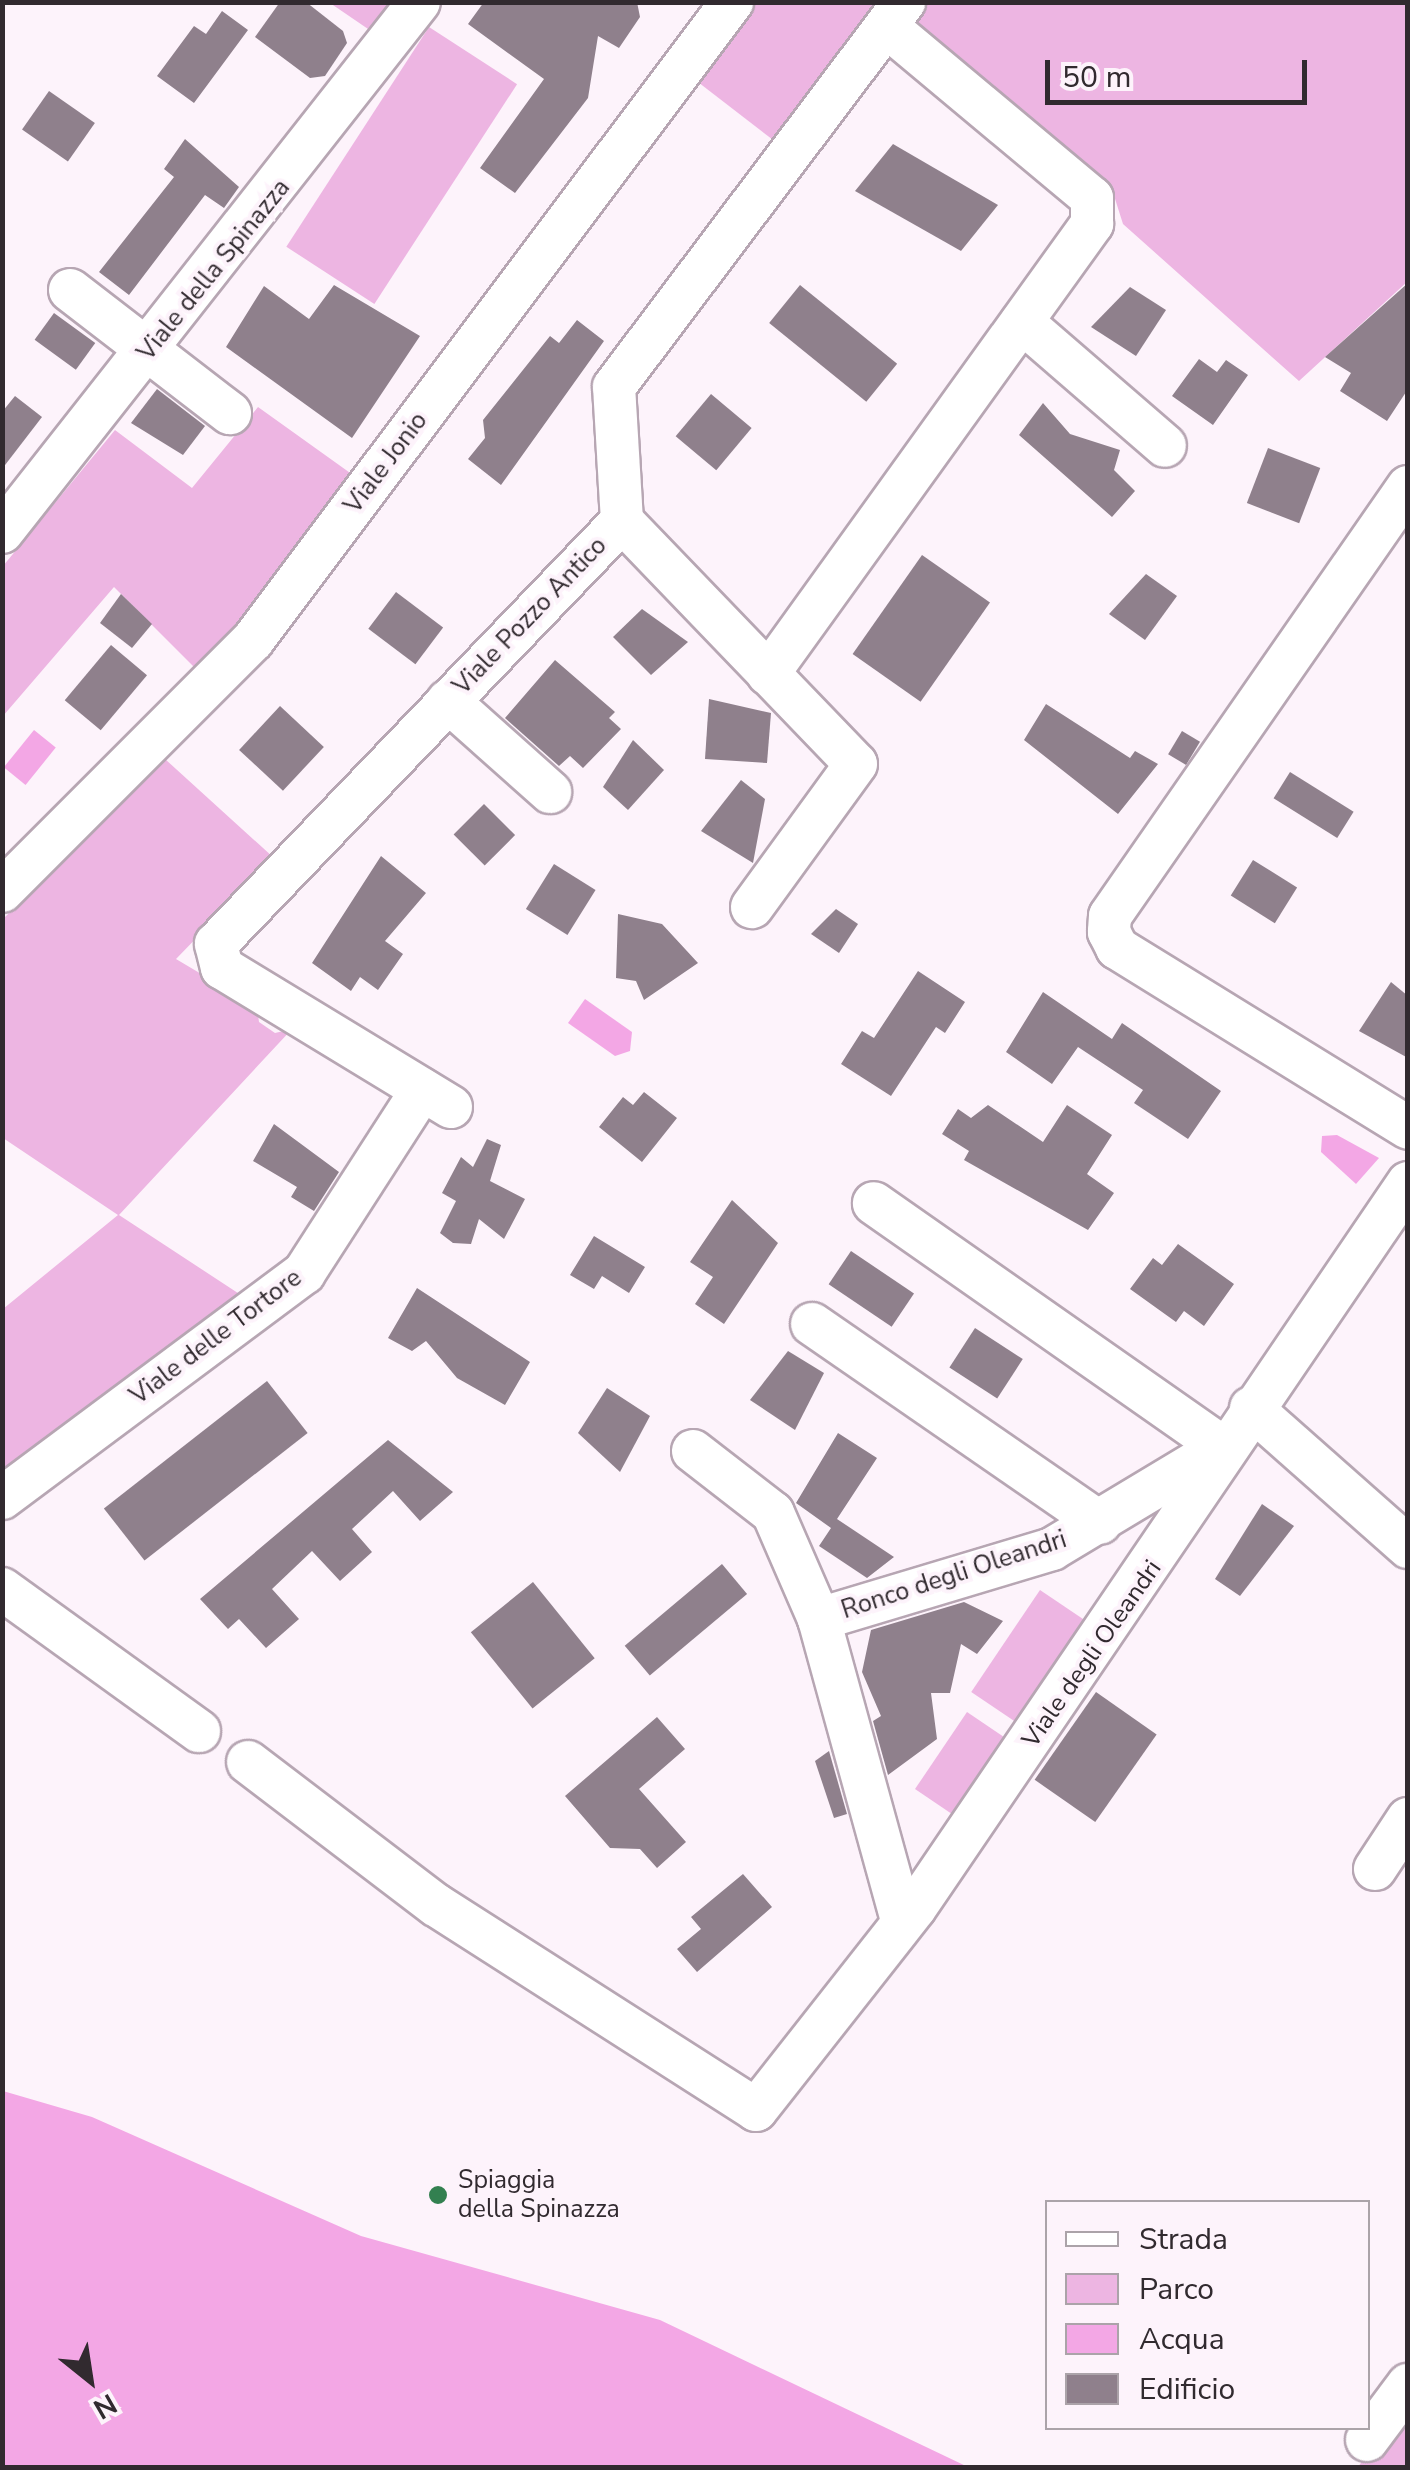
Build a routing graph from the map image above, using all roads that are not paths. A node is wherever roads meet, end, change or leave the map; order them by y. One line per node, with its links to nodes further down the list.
1 (419, 2): 6 (street, Viale della Spinazza)
2 (732, 2): 15 (street, Viale Jonio)
3 (895, 14): 5 (street); 10 (street, Viale Pozzo Antico)
4 (70, 290): 6 (street)
5 (1022, 322): 8 (street); 12 (street)
6 (150, 350): 7 (street); 11 (street, Viale della Spinazza)
7 (230, 412)
8 (1165, 446)
9 (1408, 488): 18 (street)
10 (622, 521): 12 (street); 13 (street, Viale Pozzo Antico)
11 (2, 532)
12 (768, 674): 16 (street)
13 (448, 701): 14 (street); 17 (street, Viale Pozzo Antico)
14 (550, 792)
15 (2, 891)
16 (752, 907)
17 (437, 1098): 25 (street, Viale delle Tortore)
18 (1408, 1128)
19 (1408, 1183): 22 (street, Viale degli Oleandri)
20 (874, 1203): 23 (street)
21 (812, 1324): 26 (street)
22 (1251, 1408): 23 (street, Viale degli Oleandri); 27 (street)
23 (1222, 1447): 26 (street, Ronco degli Oleandri); 34 (street, Viale degli Oleandri)
24 (692, 1451): 29 (street, Ronco degli Oleandri)
25 (2, 1498)
26 (1100, 1523): 29 (street, Ronco degli Oleandri)
27 (1408, 1548)
28 (2, 1589): 30 (street)
29 (819, 1619): 34 (street)
30 (200, 1731)
31 (248, 1762): 34 (street, Viale degli Oleandri)
32 (1408, 1819): 33 (street)
33 (1375, 1869)
34 (902, 1921)
35 (1408, 2385): 36 (street)
36 (1368, 2440)

